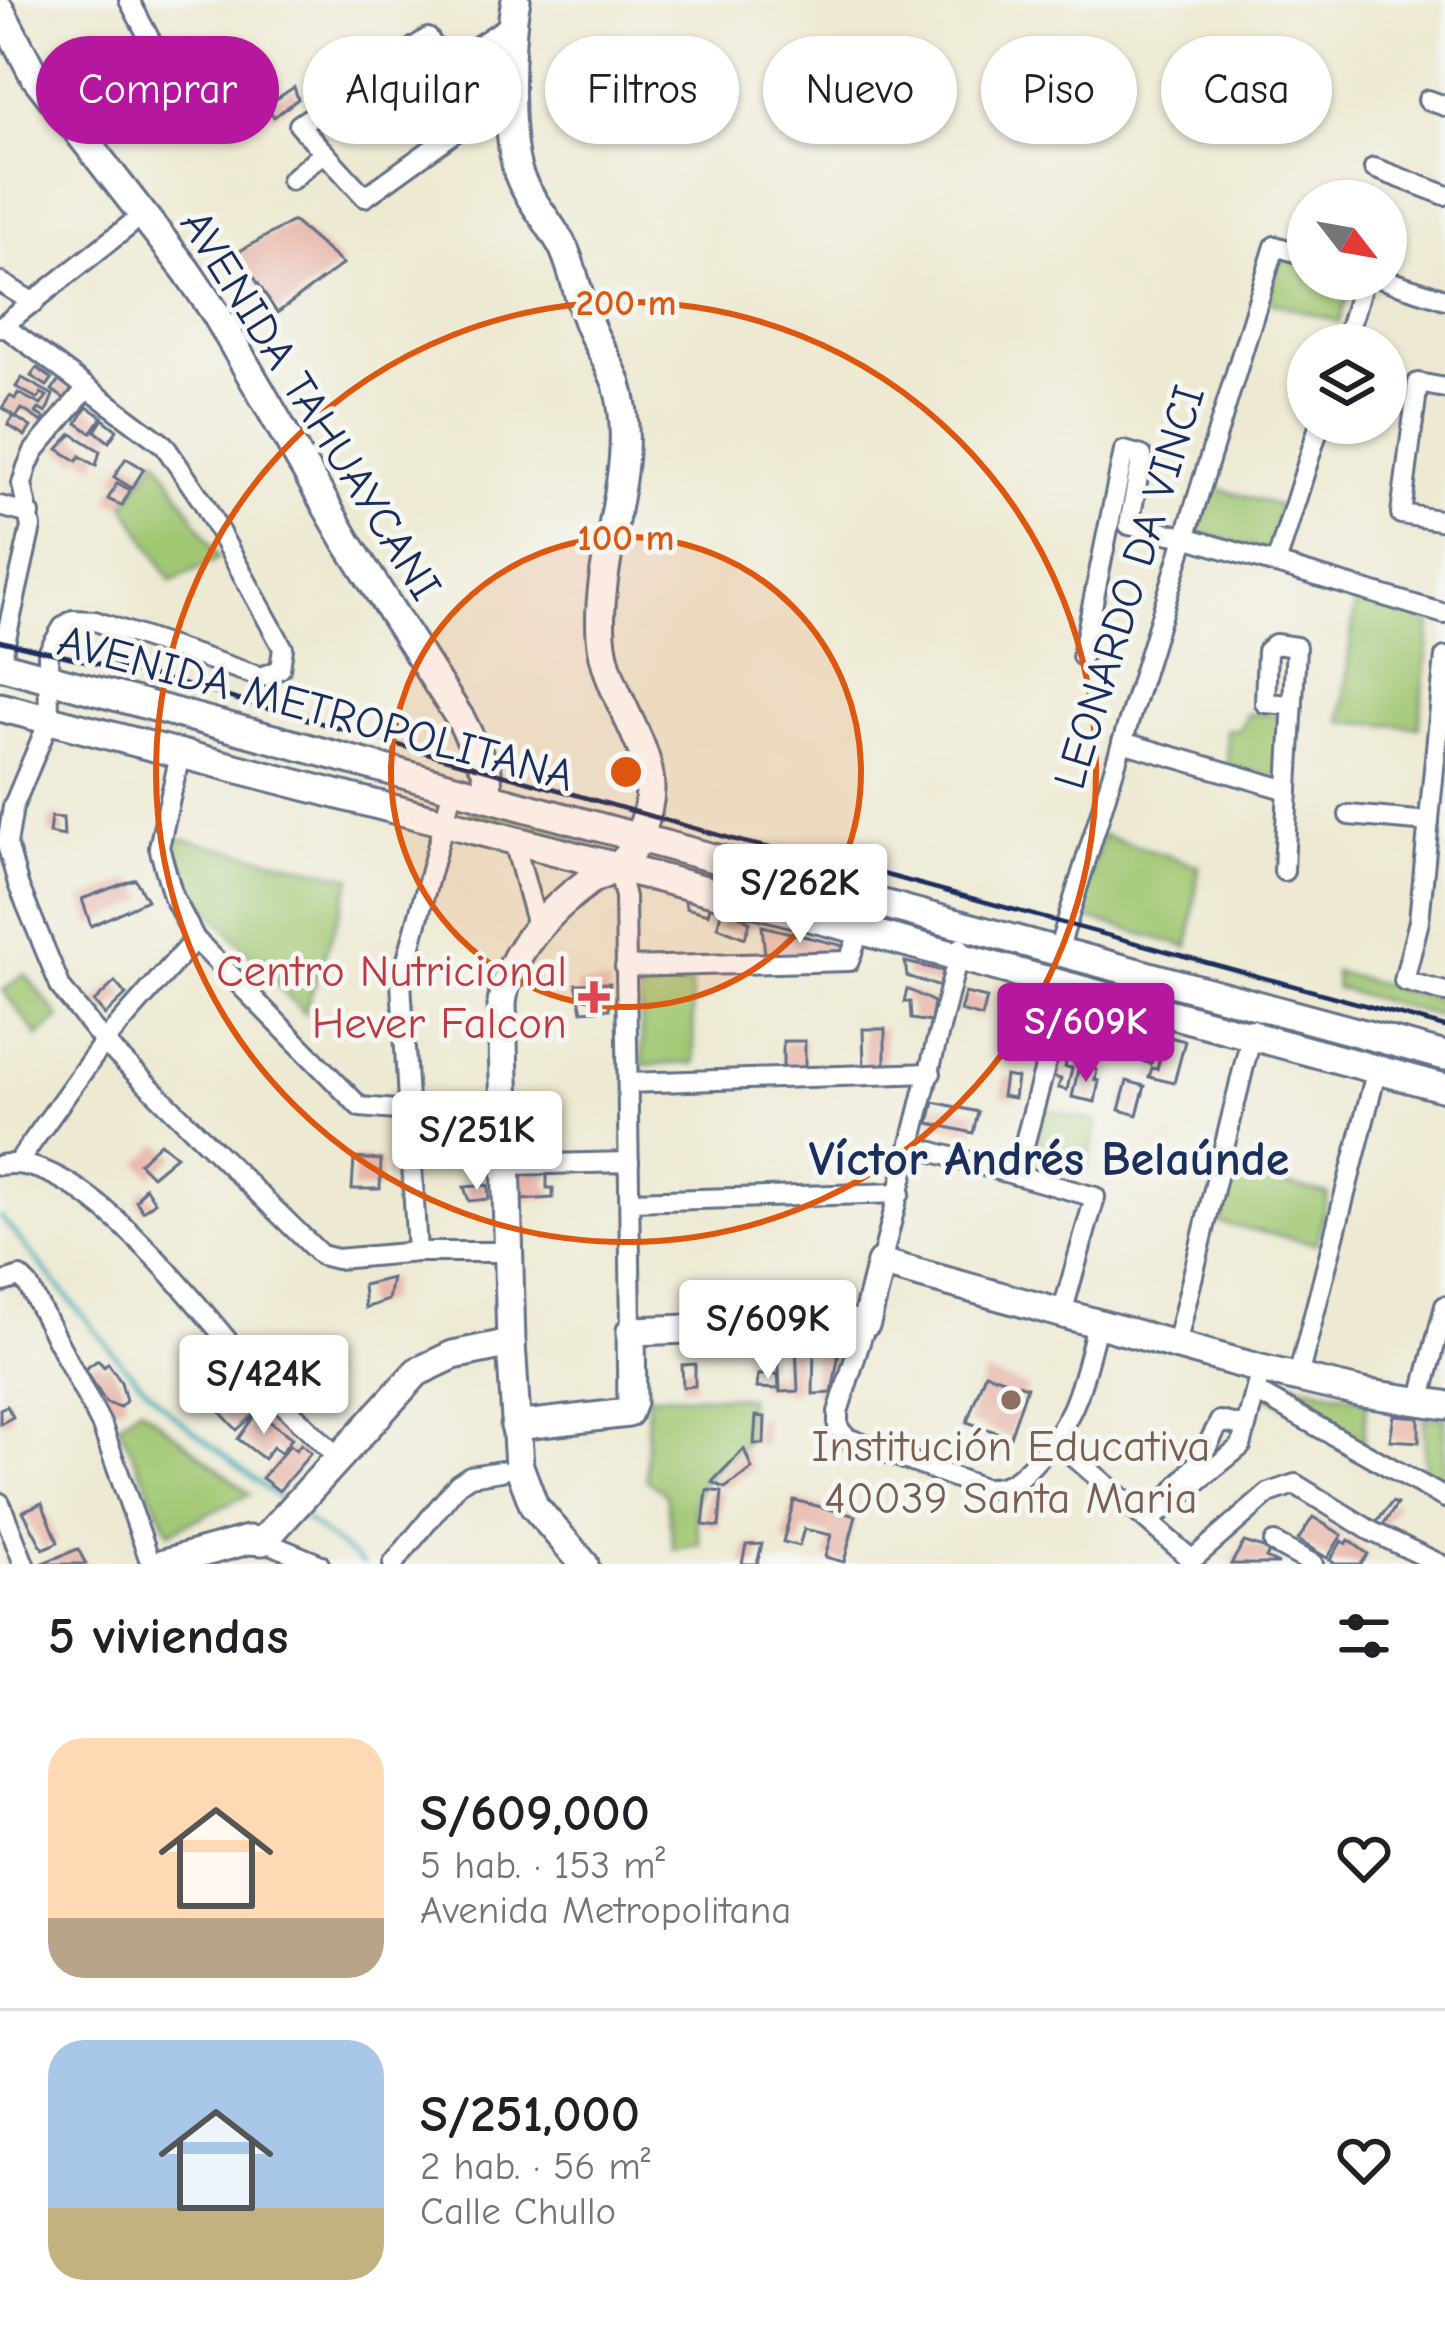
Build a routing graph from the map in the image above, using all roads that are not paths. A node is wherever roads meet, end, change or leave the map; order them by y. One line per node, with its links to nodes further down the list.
1 (129, 0): 4 (street)
2 (0, 10): 6 (main road, AVENIDA TAHUAYCANI)
3 (513, 12): 5 (street); 46 (main road)
4 (147, 36)
5 (484, 36)
6 (36, 78)
7 (89, 144): 42 (main road, AVENIDA TAHUAYCANI)
8 (317, 144): 10 (street)
9 (439, 144): 10 (street)
10 (324, 152): 12 (street)
11 (1374, 168): 13 (street)
12 (291, 180)
13 (1445, 195)
14 (130, 225): 19 (street)
15 (1287, 250): 27 (street, LEONARDO DA VINCI)
16 (0, 282): 19 (street)
17 (1407, 287): 18 (street)
18 (1445, 298)
19 (34, 303): 20 (street)
20 (2, 327): 21 (street)
21 (87, 388): 25 (street); 34 (street)
22 (1445, 388): 26 (street)
23 (1313, 444): 28 (street)
24 (0, 506): 25 (street)
25 (30, 514): 29 (street)
26 (1445, 521)
27 (1185, 537): 28 (street); 31 (street); 38 (street, LEONARDO DA VINCI)
28 (1276, 564): 30 (street)
29 (6, 613): 33 (street)
30 (1445, 614)
31 (1082, 656)
32 (1445, 657): 44 (street)
33 (0, 665): 34 (main road, AVENIDA METROPOLITANA)
34 (50, 679): 37 (street); 40 (main road, AVENIDA METROPOLITANA)
35 (1293, 706): 41 (street)
36 (0, 707): 37 (main road, AVENIDA METROPOLITANA)
37 (49, 721): 39 (main road, AVENIDA METROPOLITANA); 61 (street)
38 (1122, 742): 41 (street); 54 (street, LEONARDO DA VINCI)
39 (180, 755): 45 (main road, AVENIDA METROPOLITANA); 53 (street)
40 (453, 788): 42 (main road, AVENIDA METROPOLITANA); 45 (street)
41 (1288, 790): 49 (street)
42 (488, 796): 46 (main road, AVENIDA METROPOLITANA)
43 (1349, 815): 44 (street)
44 (1429, 822): 58 (street)
45 (444, 824): 47 (main road, AVENIDA METROPOLITANA); 67 (street)
46 (638, 838): 48 (main road); 50 (main road, AVENIDA METROPOLITANA)
47 (514, 842): 48 (main road, AVENIDA METROPOLITANA); 51 (street)
48 (618, 868): 51 (main road); 52 (main road, AVENIDA METROPOLITANA); 56 (street)
49 (1283, 871)
50 (969, 927): 54 (main road, AVENIDA METROPOLITANA); 55 (street)
51 (538, 929): 71 (main road)
52 (860, 930): 55 (main road, AVENIDA METROPOLITANA); 56 (street)
53 (195, 939): 61 (street); 67 (street)
54 (1058, 951): 59 (main road, AVENIDA METROPOLITANA)
55 (956, 956): 57 (main road, AVENIDA METROPOLITANA); 64 (street)
56 (625, 967): 65 (street)
57 (1062, 984): 60 (main road, AVENIDA METROPOLITANA); 72 (street)
58 (1445, 992)
59 (1263, 1007): 60 (street); 62 (main road, AVENIDA METROPOLITANA)
60 (1250, 1035): 63 (main road, AVENIDA METROPOLITANA); 85 (street)
61 (104, 1042): 70 (street); 75 (street)
62 (1445, 1056)
63 (1378, 1069): 66 (main road, AVENIDA METROPOLITANA); 86 (street)
64 (931, 1073): 65 (street); 68 (street)
65 (628, 1083): 69 (street)
66 (1445, 1088)
67 (410, 1112): 75 (street)
68 (912, 1146): 72 (street); 73 (street)
69 (629, 1162): 71 (street); 74 (street)
70 (9, 1163): 91 (street)
71 (507, 1165): 76 (main road)
72 (1016, 1175): 80 (street)
73 (900, 1192): 74 (street); 77 (street)
74 (630, 1201): 83 (street)
75 (417, 1252): 76 (street)
76 (509, 1252): 84 (main road)
77 (881, 1263): 80 (main road); 82 (main road)
78 (0, 1283): 100 (street)
79 (1445, 1306): 88 (street)
80 (1062, 1313): 81 (main road)
81 (1098, 1322): 85 (main road); 90 (street)
82 (866, 1323): 83 (main road); 90 (street)
83 (632, 1330): 89 (main road)
84 (511, 1343): 89 (main road); 91 (main road)
85 (1176, 1345): 87 (main road)
86 (1298, 1377): 87 (main road); 88 (main road)
87 (1258, 1380): 93 (street); 95 (street)
88 (1432, 1404)
89 (515, 1426): 104 (main road)
90 (1056, 1441): 95 (street)
91 (336, 1461): 96 (main road)
92 (501, 1471): 103 (street)
93 (1445, 1498)
94 (0, 1503): 99 (street)
95 (1149, 1522): 98 (street)
96 (263, 1541): 101 (main road); 102 (street)
97 (1274, 1543): 105 (street)
98 (1406, 1557): 106 (street)
99 (25, 1564)
100 (151, 1564)
101 (160, 1564)
102 (319, 1564)
103 (393, 1564)
104 (584, 1564)
105 (1313, 1564)
106 (1440, 1564)

